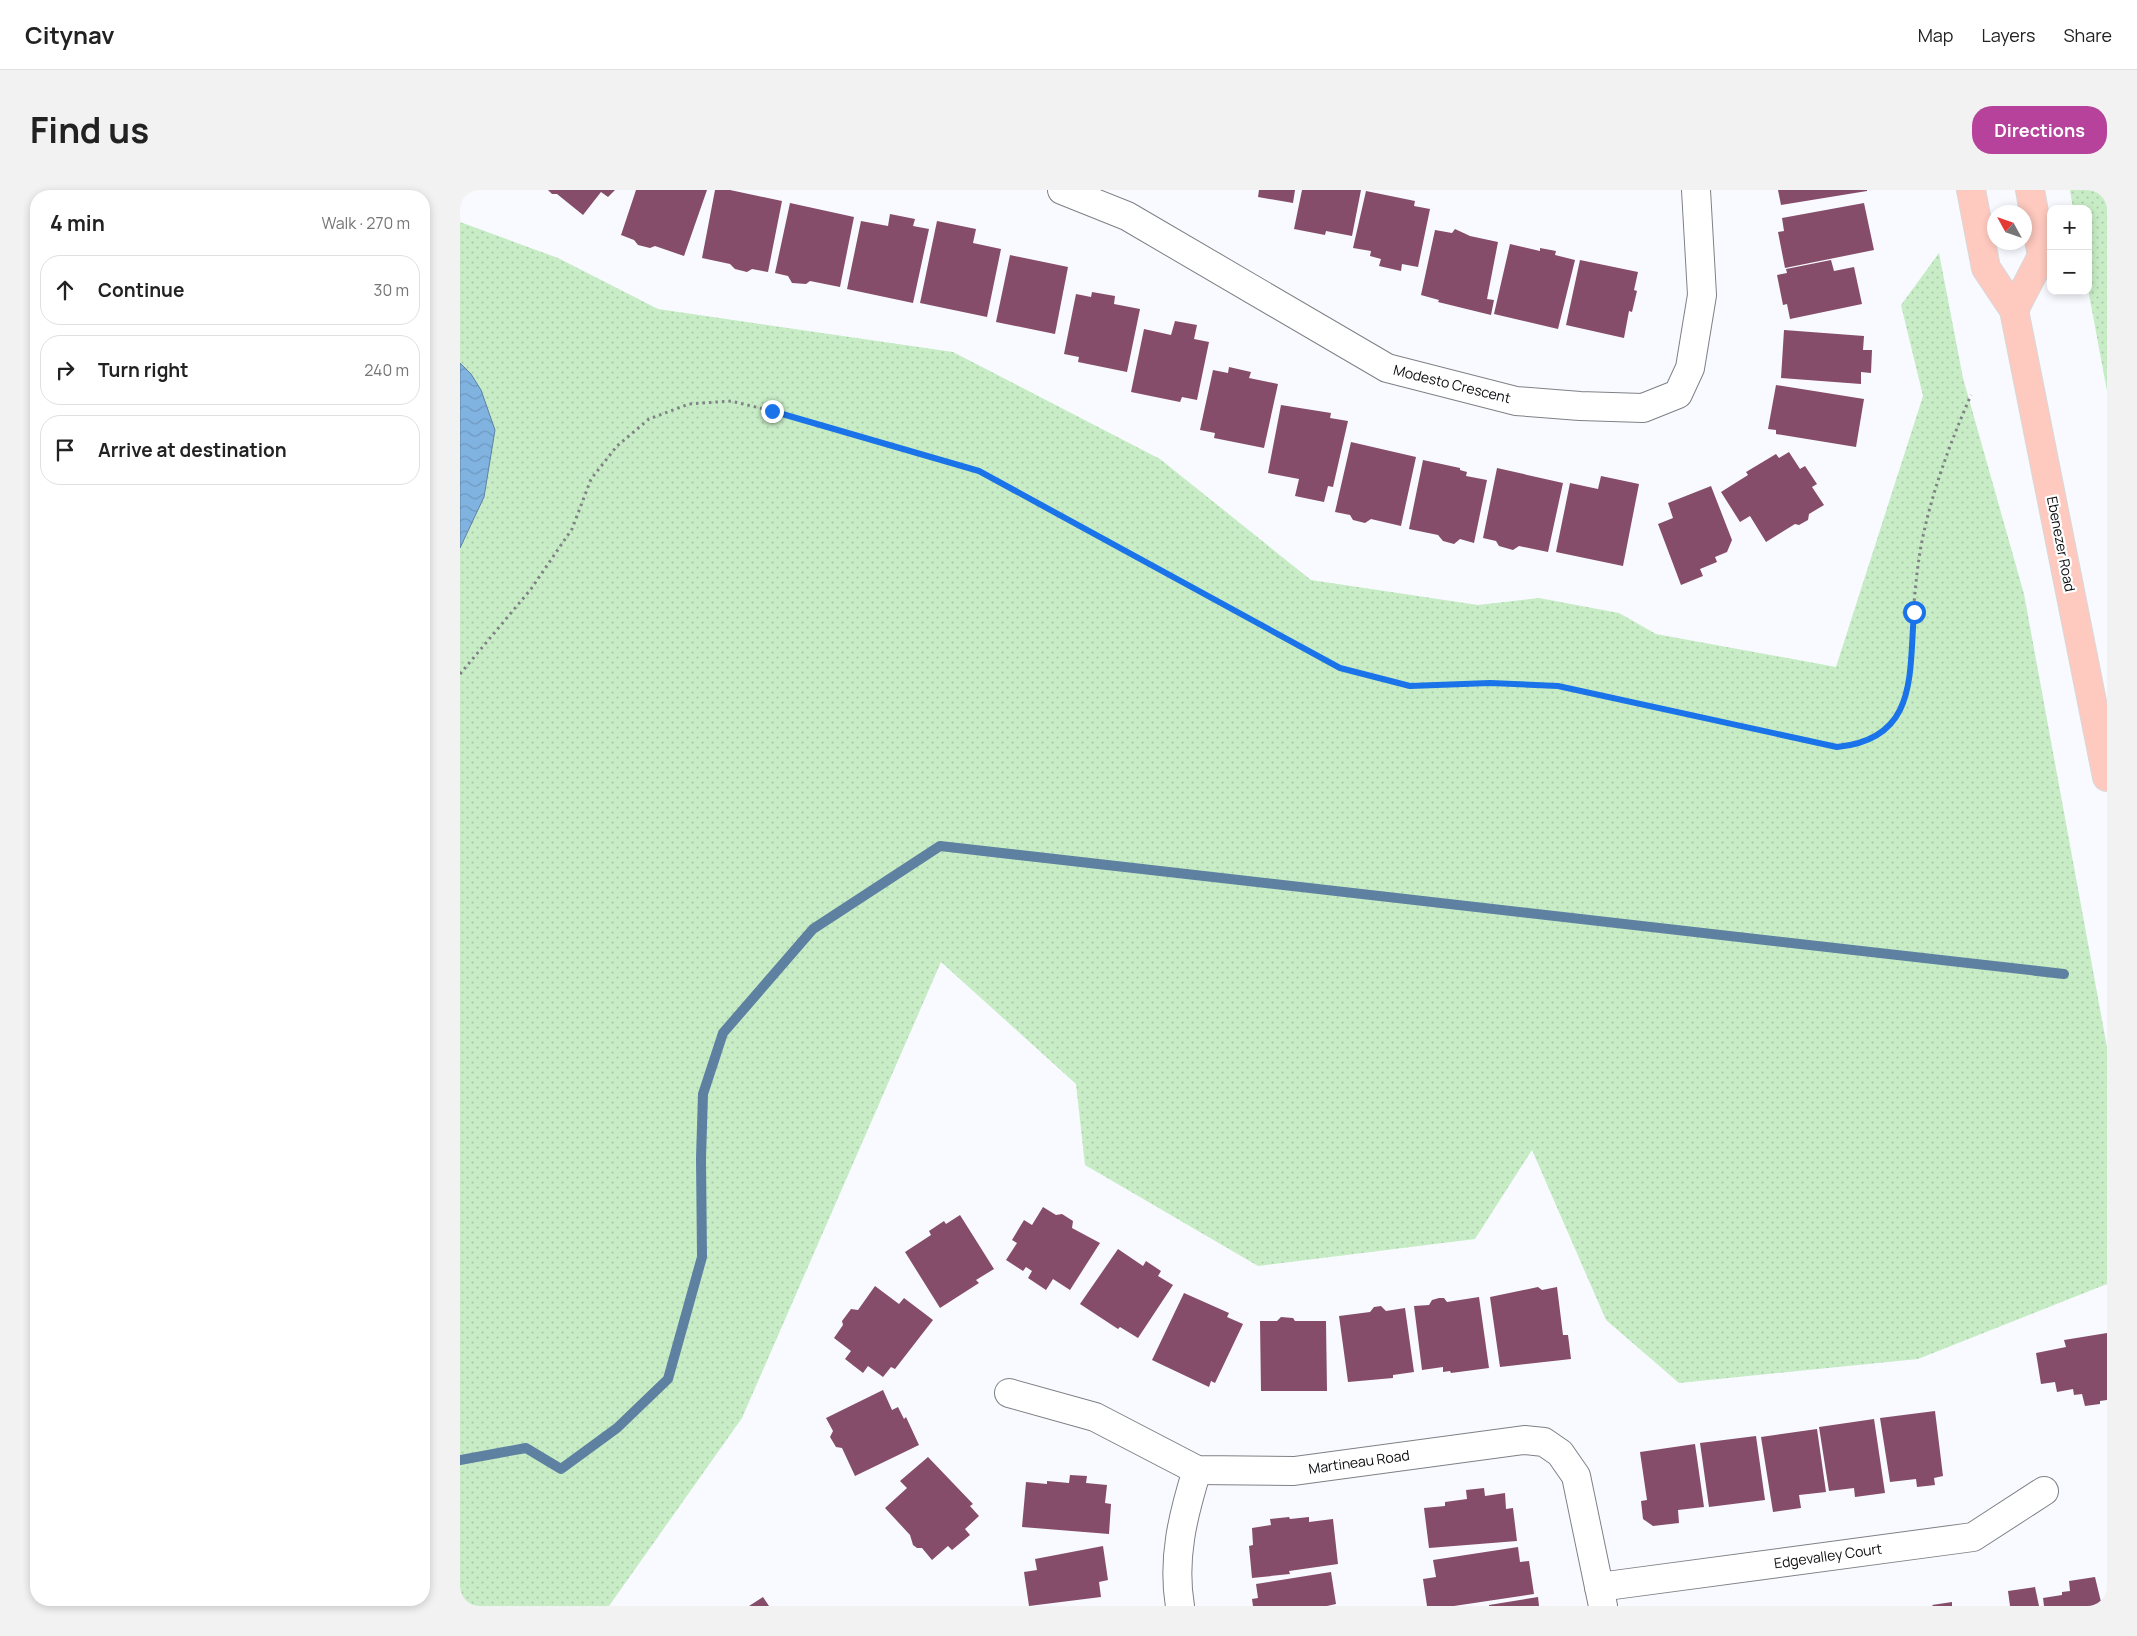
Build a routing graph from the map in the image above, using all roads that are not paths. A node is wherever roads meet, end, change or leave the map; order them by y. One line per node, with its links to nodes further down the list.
1 (1062, 190): 2 (street, Modesto Crescent)
2 (1696, 190)
3 (1971, 190): 5 (main road, Ebenezer Road)
4 (2030, 190): 5 (main road)
5 (2014, 310): 6 (main road, Ebenezer Road)
6 (2107, 777)
7 (1009, 1393): 8 (street, Martineau Road)
8 (1197, 1470): 10 (street, Martineau Road); 11 (street)
9 (2044, 1492): 10 (street, Edgevalley Court)
10 (1601, 1596)
11 (1180, 1606)

